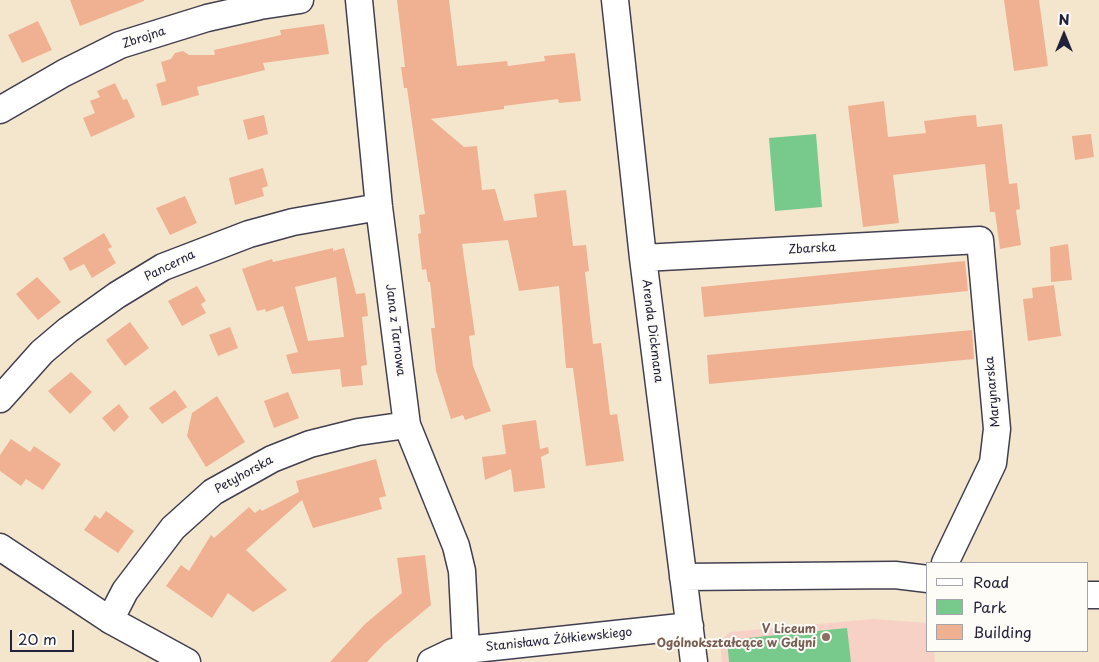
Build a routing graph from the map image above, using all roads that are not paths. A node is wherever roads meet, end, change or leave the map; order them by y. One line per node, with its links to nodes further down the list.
1 (300, 0): 4 (street, Zbrojna)
2 (359, 0): 5 (street, Jana z Tarnowa)
3 (615, 0): 7 (street, Arenda Dickmana)
4 (0, 110)
5 (379, 207): 8 (street, Pancerna); 9 (street, Jana z Tarnowa)
6 (980, 240): 7 (street, Zbarska); 11 (street, Marynarska)
7 (643, 258): 12 (street, Arenda Dickmana)
8 (0, 399)
9 (407, 425): 14 (street, Petyhorska); 16 (street, Jana z Tarnowa)
10 (0, 547): 14 (street)
11 (945, 562)
12 (683, 578): 13 (street); 15 (street, Arenda Dickmana)
13 (926, 579)
14 (110, 620): 17 (street)
15 (690, 626): 16 (street, Stanisława Żółkiewskiego); 19 (street, Arenda Dickmana)
16 (466, 650): 18 (street, Stanisława Żółkiewskiego)
17 (187, 662)
18 (431, 662)
19 (694, 662)

